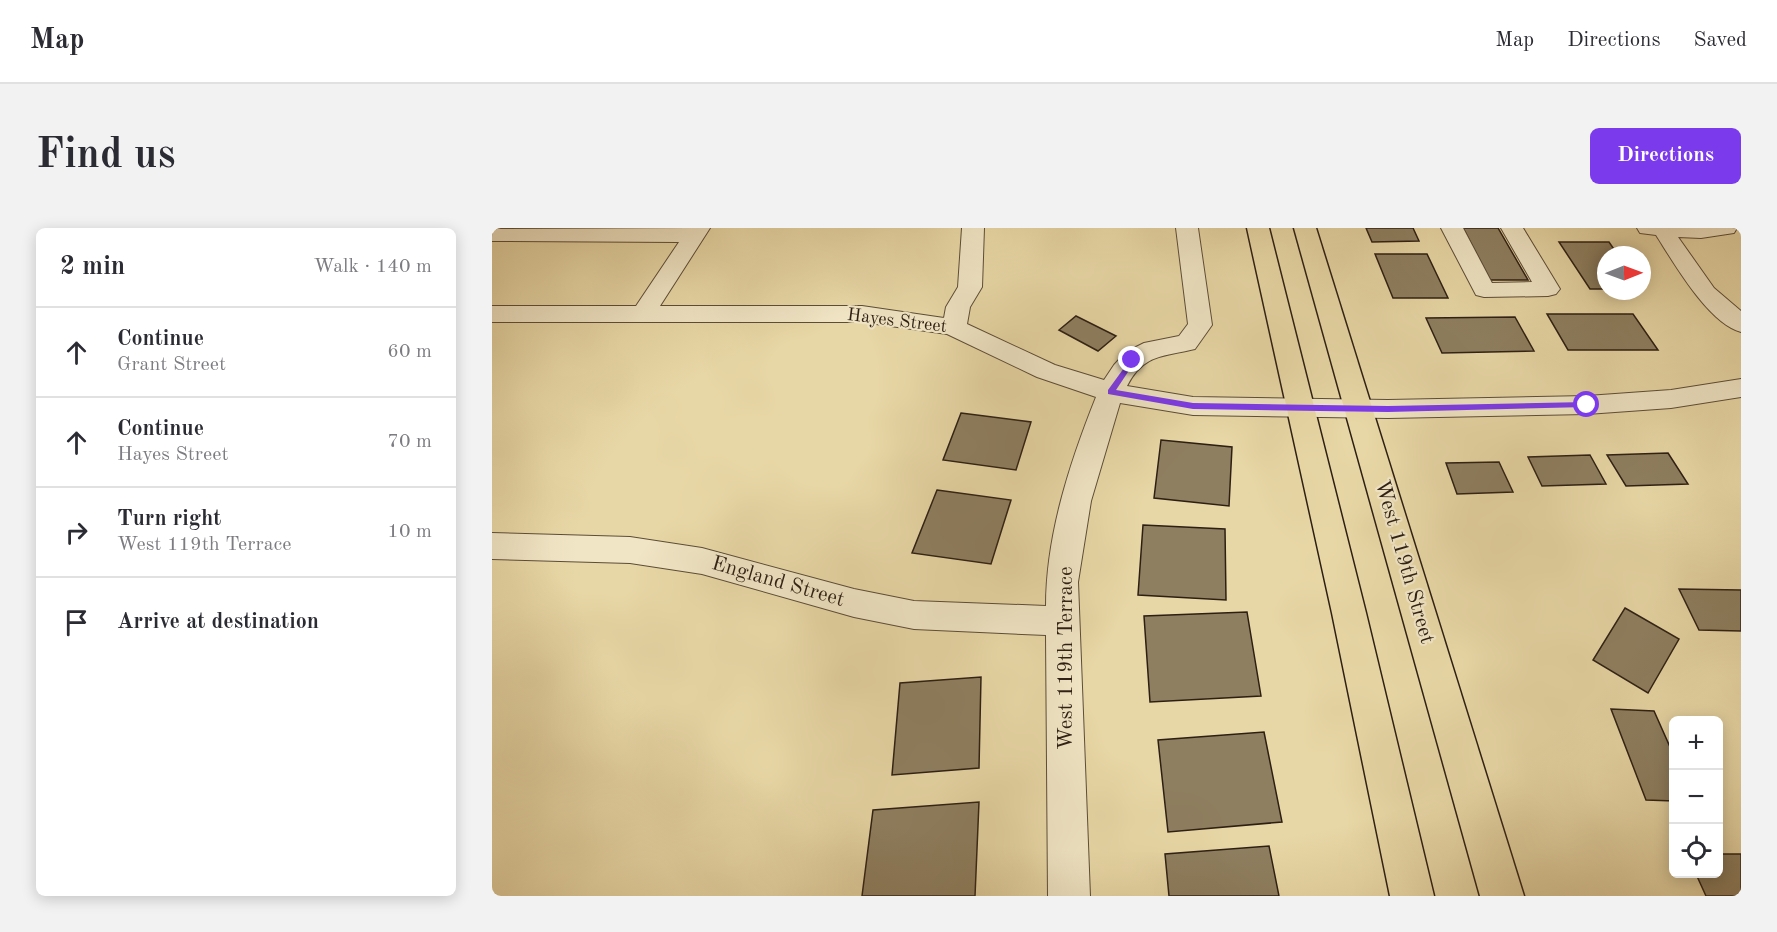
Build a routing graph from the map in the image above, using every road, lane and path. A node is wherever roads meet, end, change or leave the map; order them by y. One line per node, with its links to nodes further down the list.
1 (498, 228): 11 (street)
2 (973, 228): 15 (street)
3 (1187, 228): 17 (street, West 119th Terrace)
4 (1258, 228): 18 (main road)
5 (1305, 228): 19 (main road, West 119th Street)
6 (1452, 228): 7 (street)
7 (1512, 228)
8 (1726, 228): 9 (street)
9 (1653, 229): 14 (street)
10 (696, 232): 11 (street); 13 (street)
11 (492, 235)
12 (492, 314): 13 (street, Hayes Street)
13 (643, 314): 15 (street, Hayes Street)
14 (1741, 324)
15 (954, 328): 17 (street, Hayes Street)
16 (1741, 388): 19 (street, Hayes Street)
17 (1111, 392): 18 (street, Hayes Street); 21 (street, West 119th Terrace)
18 (1302, 408): 19 (street, Hayes Street); 23 (main road)
19 (1360, 409): 24 (main road, West 119th Street)
20 (492, 546): 21 (street, England Street)
21 (1063, 621): 22 (street, West 119th Terrace)
22 (1069, 896)
23 (1412, 896)
24 (1502, 896)

